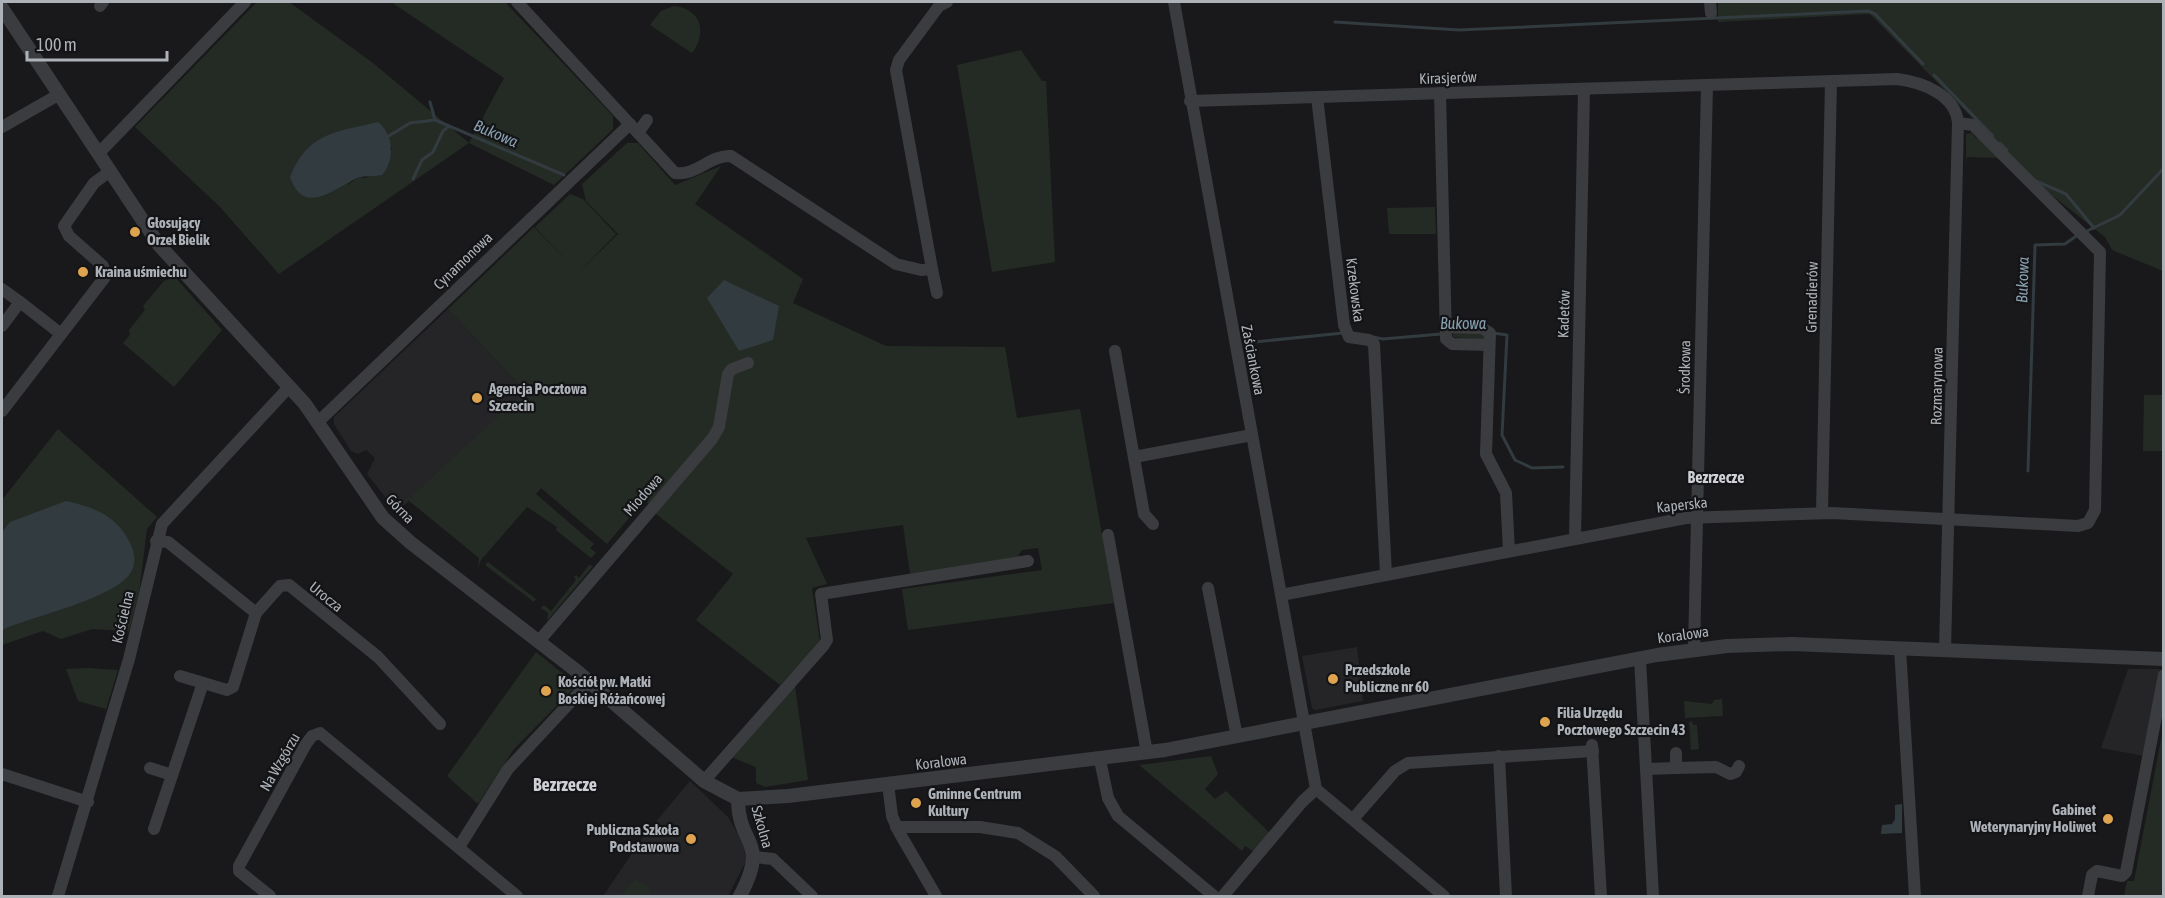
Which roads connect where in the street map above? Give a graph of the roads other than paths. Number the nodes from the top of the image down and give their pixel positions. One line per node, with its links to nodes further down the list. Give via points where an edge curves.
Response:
1 (245, 2): 17 (street)
2 (517, 2): 16 (street)
3 (1174, 2): 12 (street, Zaściankowa)
4 (943, 4): 19 (street, via 899,60 896,70)
5 (2, 8): 10 (street, Górna)
6 (1831, 81): 7 (street); 14 (street, via 1897,79 1924,85 1950,102); 32 (street, Grenadierów)
7 (1707, 86): 8 (street, Kirasjerów); 33 (street, Środkowa)
8 (1584, 90): 9 (street, Kirasjerów); 37 (street, Kadetów)
9 (1440, 93): 11 (street, Kirasjerów); 39 (street, via 1445,327 1487,330 1486,454 1506,493)
10 (58, 95): 15 (street); 17 (street, Górna)
11 (1317, 97): 12 (street, Kirasjerów); 41 (street, Krzekowska, via 1346,332 1349,337 1374,344)
12 (1190, 101): 30 (street, Zaściankowa)
13 (647, 120): 16 (street, Cynamonowa)
14 (1958, 123): 34 (street, Rozmarynowa); 34 (street, Kaperska, via 1973,125 2098,248 2101,256 2095,510 2091,520 2078,526)
15 (2, 127)
16 (634, 128): 19 (street, via 675,173 686,175 723,156 731,156 896,264 909,269); 29 (street, Cynamonowa)
17 (98, 154): 18 (street, Górna)
18 (109, 172): 24 (street, via 94,183 64,222 69,236 101,262 106,272); 27 (street, Górna, via 170,259)
19 (932, 269): 21 (street)
20 (2, 289): 22 (street)
21 (936, 294)
22 (20, 302): 23 (street); 24 (street)
23 (2, 326)
24 (62, 334): 28 (street)
25 (1115, 351): 31 (street)
26 (748, 363): 45 (street, Miodowa, via 728,374 720,427 712,439)
27 (290, 386): 29 (street, Górna); 38 (street, Kościelna, via 167,516)
28 (2, 411)
29 (318, 422): 45 (street, Górna, via 383,518)
30 (1252, 435): 31 (street); 43 (street, Zaściankowa)
31 (1134, 457): 35 (street, via 1144,514)
32 (1822, 513): 33 (street, Kaperska); 34 (street, Kaperska)
33 (1697, 517): 37 (street, Kaperska); 47 (street, Środkowa)
34 (1948, 519): 48 (street, Rozmarynowa)
35 (1153, 524)
36 (1108, 535): 58 (street)
37 (1575, 538): 39 (street, Kaperska)
38 (156, 540): 44 (street, via 168,542); 72 (street, Kościelna, via 129,659)
39 (1509, 551): 41 (street, Kaperska)
40 (1028, 561): 68 (street, via 821,594 827,640 824,645)
41 (1386, 574): 43 (street, Kaperska)
42 (1208, 588): 57 (street)
43 (1281, 595): 56 (street, Zaściankowa)
44 (256, 613): 54 (street, via 233,687 227,690); 55 (street, Urocza, via 280,586 289,585 378,657)
45 (539, 641): 53 (street, Górna)
46 (1900, 648): 47 (street, Koralowa, via 1778,644); 48 (street, Koralowa); 93 (street)
47 (1694, 650): 49 (street, Koralowa)
48 (1945, 650): 50 (street, Koralowa)
49 (1640, 659): 56 (street, Koralowa); 65 (street)
50 (2163, 659)
51 (2163, 675): 94 (street, via 2126,872 2122,876 2097,871 2092,875)
52 (180, 676): 54 (street)
53 (590, 681): 68 (street, Górna); 78 (street, via 508,769)
54 (203, 683): 67 (street)
55 (440, 724)
56 (1304, 724): 57 (street, Koralowa); 70 (street, Zaściankowa)
57 (1237, 737): 58 (street, Koralowa)
58 (1147, 753): 61 (street, Koralowa)
59 (1676, 753): 64 (street)
60 (1499, 756): 73 (street, via 1404,765); 90 (street); 91 (street, via 1592,747)
61 (1100, 760): 69 (street, Koralowa); 87 (street, via 1108,798 1118,816)
62 (1739, 766): 64 (street, via 1730,774 1716,767)
63 (150, 768): 67 (street)
64 (1676, 768): 65 (street)
65 (1646, 769): 92 (street)
66 (2, 774): 72 (street)
67 (172, 775): 76 (street)
68 (704, 781): 71 (street, Górna)
69 (888, 784): 71 (street, Koralowa); 74 (street)
70 (1316, 789): 73 (street); 88 (street)
71 (738, 799): 79 (street, Szkolna, via 739,817)
72 (88, 802): 80 (street, Kościelna)
73 (1353, 819): 89 (street)
74 (897, 827): 75 (street); 77 (street)
75 (914, 828): 77 (street); 86 (street, via 980,827 1018,833 1055,856)
76 (154, 829)
77 (904, 841): 85 (street)
78 (459, 847): 81 (street, Na Wzgórzu, via 320,733 306,744 239,866 239,871); 82 (street, Na Wzgórzu)
79 (754, 857): 83 (street, Szkolna); 84 (street, via 773,859)
80 (58, 897)
81 (270, 897)
82 (517, 897)
83 (740, 897)
84 (812, 897)
85 (936, 897)
86 (1094, 897)
87 (1214, 897)
88 (1223, 897)
89 (1444, 897)
90 (1506, 897)
91 (1601, 897)
92 (1653, 897)
93 (1915, 897)
94 (2088, 897)

